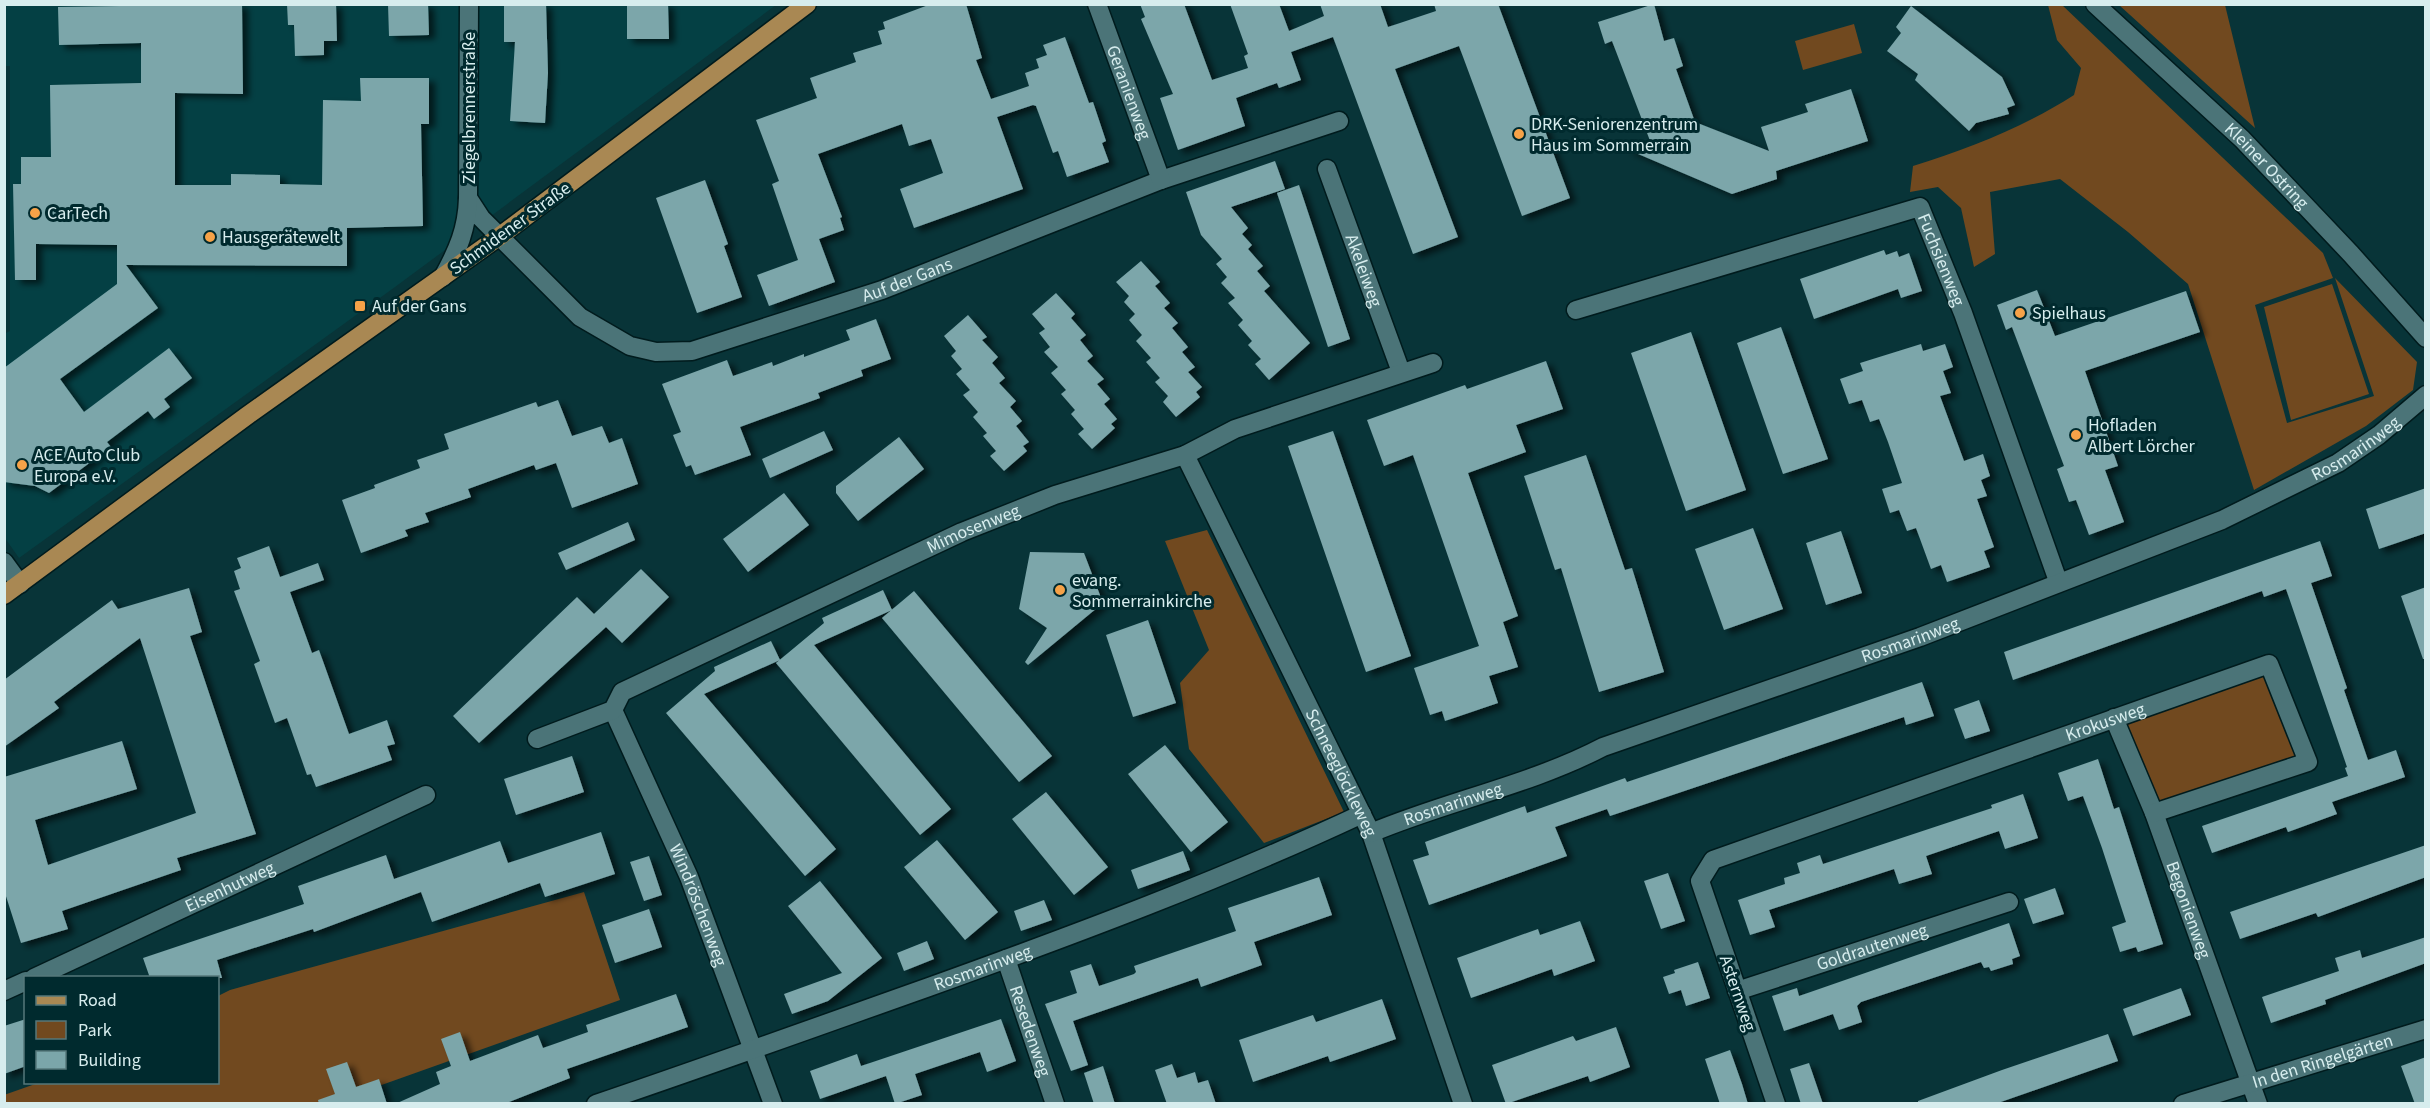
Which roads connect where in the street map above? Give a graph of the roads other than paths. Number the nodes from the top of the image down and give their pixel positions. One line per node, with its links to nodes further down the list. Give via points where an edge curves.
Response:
1 (469, 4): 8 (street, Ziegelbrennerstraße)
2 (807, 4): 9 (main road, Schmidener Straße)
3 (1097, 4): 7 (street, Geranienweg)
4 (2095, 4): 12 (street, Kleiner Ostring, via 2242,139)
5 (1339, 121): 7 (street, Auf der Gans)
6 (1327, 169): 14 (street, Akeleiweg)
7 (1161, 180): 9 (street, Auf der Gans, via 882,290 692,351 656,352 618,340 580,317)
8 (468, 198): 9 (street, Ziegelbrennerstraße); 10 (street, via 461,243)
9 (500, 236): 10 (main road, Schmidener Straße)
10 (443, 277): 19 (main road, Schmidener Straße)
11 (1576, 310): 18 (street, Fuchsienweg, via 1920,207 1963,313)
12 (2426, 338)
13 (1433, 363): 14 (street, Mimosenweg)
14 (1401, 372): 16 (street, Mimosenweg, via 1234,429)
15 (2426, 395): 18 (street, Rosmarinweg, via 2338,463 2279,494 2222,520)
16 (1185, 455): 21 (street, Mimosenweg, via 1055,495 962,531 622,692); 26 (street, Schneeglöckleweg)
17 (4, 562): 19 (street)
18 (2058, 581): 27 (street, Rosmarinweg, via 1920,637)
19 (20, 584): 20 (main road, Schmidener Straße)
20 (4, 595)
21 (613, 710): 23 (street); 36 (street, Windröschenweg, via 689,877)
22 (2114, 718): 25 (street, Begonienweg); 25 (street, Krokusweg, via 2270,664 2308,762); 28 (street, Krokusweg, via 1713,861)
23 (537, 739)
24 (426, 795): 31 (street, Eisenhutweg)
25 (2154, 813): 37 (street, Begonienweg)
26 (1362, 814): 27 (street, Schneeglöckleweg); 30 (street, Rosmarinweg, via 1162,901)
27 (1371, 833): 41 (street, Schneeglöckleweg)
28 (1700, 882): 34 (street, Asternweg)
29 (2009, 902): 34 (street, Goldrautenweg)
30 (1005, 959): 36 (street, Rosmarinweg); 40 (street, Resedenweg)
31 (38, 976)
32 (24, 982): 33 (street)
33 (4, 991)
34 (1737, 991): 42 (street, Asternweg)
35 (2426, 1029): 37 (street, In den Ringelgärten)
36 (753, 1050): 38 (street, Rosmarinweg); 39 (street, Windröschenweg)
37 (2251, 1082): 43 (street, In den Ringelgärten); 44 (street, Begonienweg)
38 (596, 1104)
39 (773, 1104)
40 (1055, 1104)
41 (1462, 1104)
42 (1776, 1104)
43 (2183, 1104)
44 (2258, 1104)

